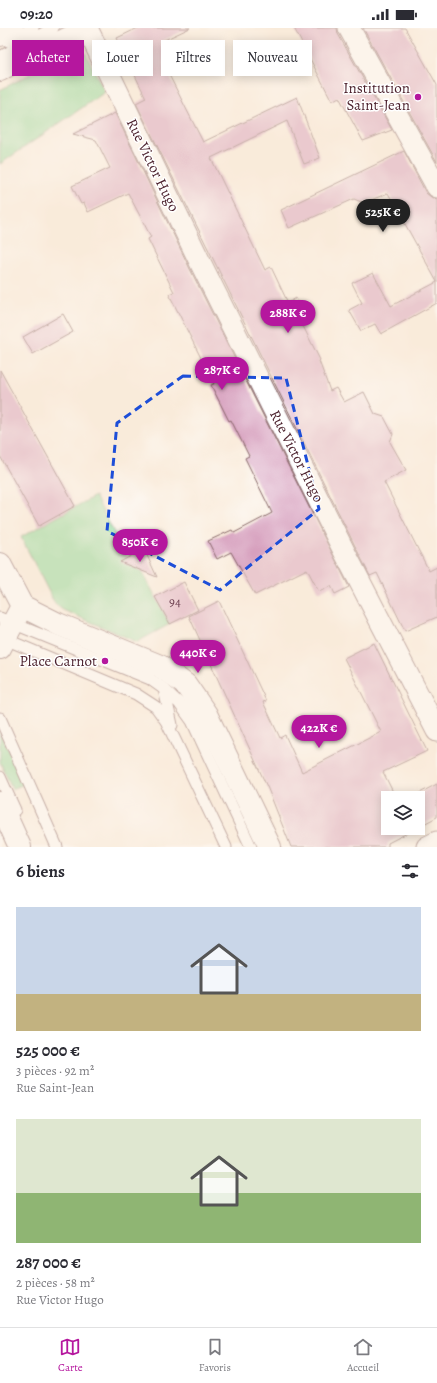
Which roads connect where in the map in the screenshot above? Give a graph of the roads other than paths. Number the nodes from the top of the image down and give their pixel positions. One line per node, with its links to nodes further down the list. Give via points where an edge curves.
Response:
1 (12, 28): 6 (street)
2 (33, 28): 7 (lane)
3 (53, 28): 8 (lane)
4 (87, 28): 9 (street, via 70,39 31,54); 17 (street, Rue Victor Hugo, via 200,264)
5 (349, 28): 10 (street)
6 (0, 35)
7 (0, 46)
8 (0, 57)
9 (0, 70)
10 (437, 187)
11 (0, 564): 12 (street)
12 (11, 627): 13 (lane); 13 (lane); 14 (street, via 58,624); 15 (lane, via 138,674)
13 (45, 656): 18 (lane, via 148,701 161,714)
14 (160, 666): 15 (lane); 28 (street, via 186,685 201,706)
15 (164, 689): 18 (lane); 27 (lane, via 179,703 192,721)
16 (0, 718): 25 (lane)
17 (437, 731)
18 (174, 737): 26 (lane)
19 (0, 777): 24 (lane)
20 (0, 803): 21 (street)
21 (4, 821): 23 (street)
22 (437, 842): 29 (street)
23 (20, 847)
24 (31, 847)
25 (57, 847)
26 (226, 847)
27 (251, 847)
28 (270, 847)
29 (427, 847)

